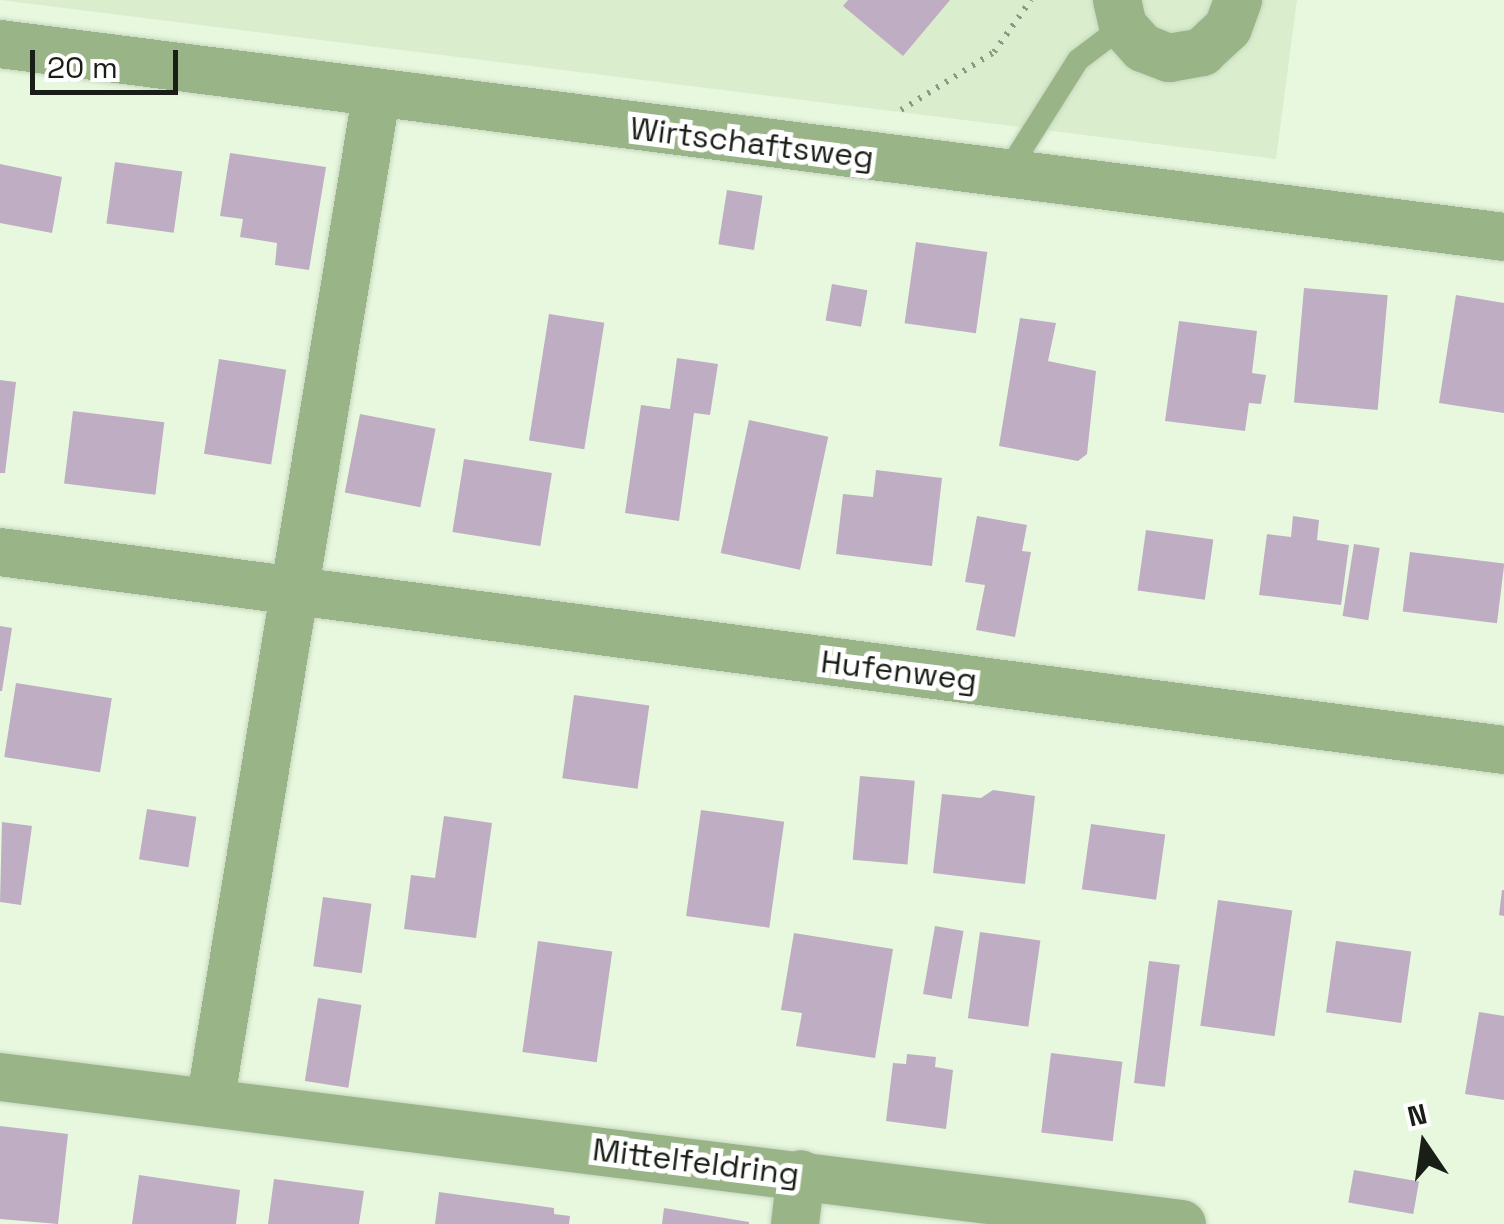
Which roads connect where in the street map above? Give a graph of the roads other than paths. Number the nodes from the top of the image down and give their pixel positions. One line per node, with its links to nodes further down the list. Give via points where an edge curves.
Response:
1 (1238, 0): 2 (street, via 1228,28 1202,52 1169,58 1143,48)
2 (1120, 13): 5 (lane, via 1078,60)
3 (0, 44): 4 (street, Wirtschaftsweg)
4 (376, 97): 5 (street, Wirtschaftsweg); 8 (street)
5 (1006, 174): 6 (street, Wirtschaftsweg)
6 (1504, 237)
7 (0, 552): 8 (street, Hufenweg)
8 (294, 588): 9 (street, Hufenweg); 11 (street)
9 (1504, 750)
10 (0, 1077): 11 (street, Mittelfeldring)
11 (210, 1103): 12 (street, Mittelfeldring)
12 (801, 1174): 13 (street); 14 (street, Mittelfeldring)
13 (794, 1224)
14 (1182, 1224)

